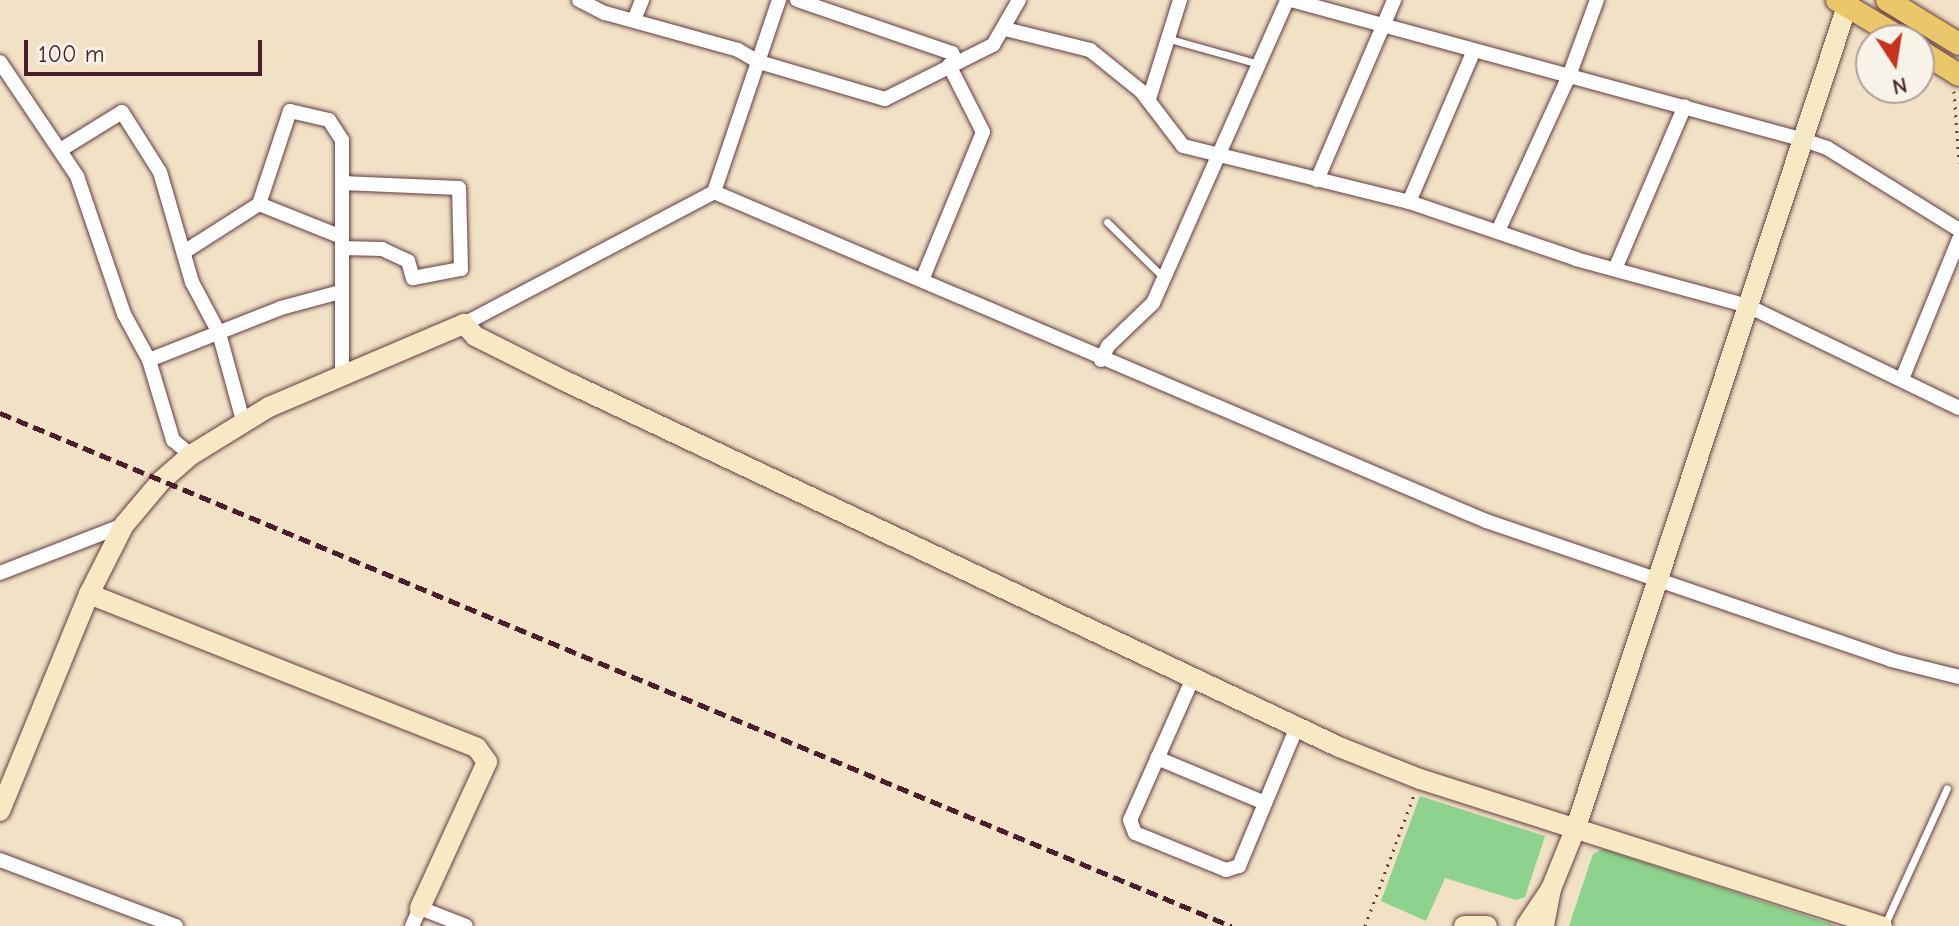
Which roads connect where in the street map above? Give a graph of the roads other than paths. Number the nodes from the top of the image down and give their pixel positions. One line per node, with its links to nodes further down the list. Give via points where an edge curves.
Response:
1 (579, 0): 12 (street)
2 (642, 0): 12 (street)
3 (779, 0): 20 (street)
4 (797, 0): 21 (street, via 952,53)
5 (1019, 0): 15 (street)
6 (1180, 0): 16 (street)
7 (1289, 0): 14 (street); 22 (street)
8 (1394, 0): 14 (street)
9 (1597, 0): 24 (street)
10 (1887, 0): 17 (main road)
11 (1845, 2): 13 (main road); 28 (street)
12 (634, 20): 20 (street, via 738,50)
13 (1879, 24)
14 (1383, 25): 18 (street); 31 (street)
15 (1005, 29): 21 (street, via 993,45); 26 (street, via 1090,50)
16 (1170, 39): 22 (lane); 26 (street)
17 (1959, 44)
18 (1474, 50): 24 (street); 34 (street)
19 (0, 62): 29 (street)
20 (759, 62): 21 (street, via 885,99); 33 (street)
21 (952, 63): 44 (street, via 983,132)
22 (1259, 64): 30 (street)
23 (1935, 64): 25 (main road)
24 (1569, 76): 27 (street); 38 (street)
25 (1956, 82)
26 (1149, 99): 30 (street, via 1175,142)
27 (1685, 106): 28 (street); 42 (street)
28 (1801, 139): 37 (street, via 1827,148); 46 (street)
29 (62, 149): 41 (street, via 122,112 160,172); 49 (street, via 77,176 124,314)
30 (1218, 158): 31 (street); 43 (street)
31 (1317, 180): 34 (street)
32 (342, 183): 35 (street, via 342,140 329,120 290,111); 40 (street); 40 (street, via 459,188 461,269 413,278 408,261 382,249)
33 (714, 192): 44 (street); 47 (street)
34 (1409, 202): 38 (street)
35 (259, 204): 40 (street); 41 (street)
36 (1107, 222): 43 (lane)
37 (1959, 230)
38 (1498, 231): 42 (street)
39 (1959, 239): 52 (street)
40 (342, 243): 45 (street)
41 (184, 252): 48 (street, via 192,282)
42 (1615, 269): 46 (street)
43 (1164, 278): 50 (street, via 1151,307 1108,346)
44 (922, 280): 50 (street)
45 (340, 292): 48 (street); 51 (street)
46 (1748, 306): 52 (street); 58 (street)
47 (464, 324): 51 (street); 61 (street, via 475,336 567,382)
48 (219, 333): 49 (street); 54 (street)
49 (149, 360): 55 (street, via 173,440)
50 (1101, 360): 58 (street, via 1486,521)
51 (342, 373): 54 (street)
52 (1902, 379): 53 (street)
53 (1959, 408)
54 (243, 421): 55 (street)
55 (191, 455): 56 (street)
56 (124, 525): 57 (street); 59 (street)
57 (0, 573)
58 (1656, 576): 60 (street, via 1891,660); 67 (street)
59 (89, 594): 66 (street); 70 (street, via 477,748 487,762)
60 (1959, 677)
61 (1193, 678): 62 (street); 63 (street)
62 (1297, 727): 65 (street); 67 (street, via 1420,779)
63 (1157, 758): 65 (street); 65 (street, via 1130,820 1135,833 1230,870 1241,863)
64 (1947, 788): 77 (lane)
65 (1265, 803)
66 (0, 811)
67 (1576, 827): 69 (street); 77 (street)
68 (0, 860): 71 (street)
69 (1551, 889): 75 (street); 76 (street)
70 (416, 917): 72 (street)
71 (176, 926)
72 (466, 926)
73 (1464, 926): 74 (street)
74 (1484, 926)
75 (1526, 926)
76 (1544, 926)
77 (1883, 926)

